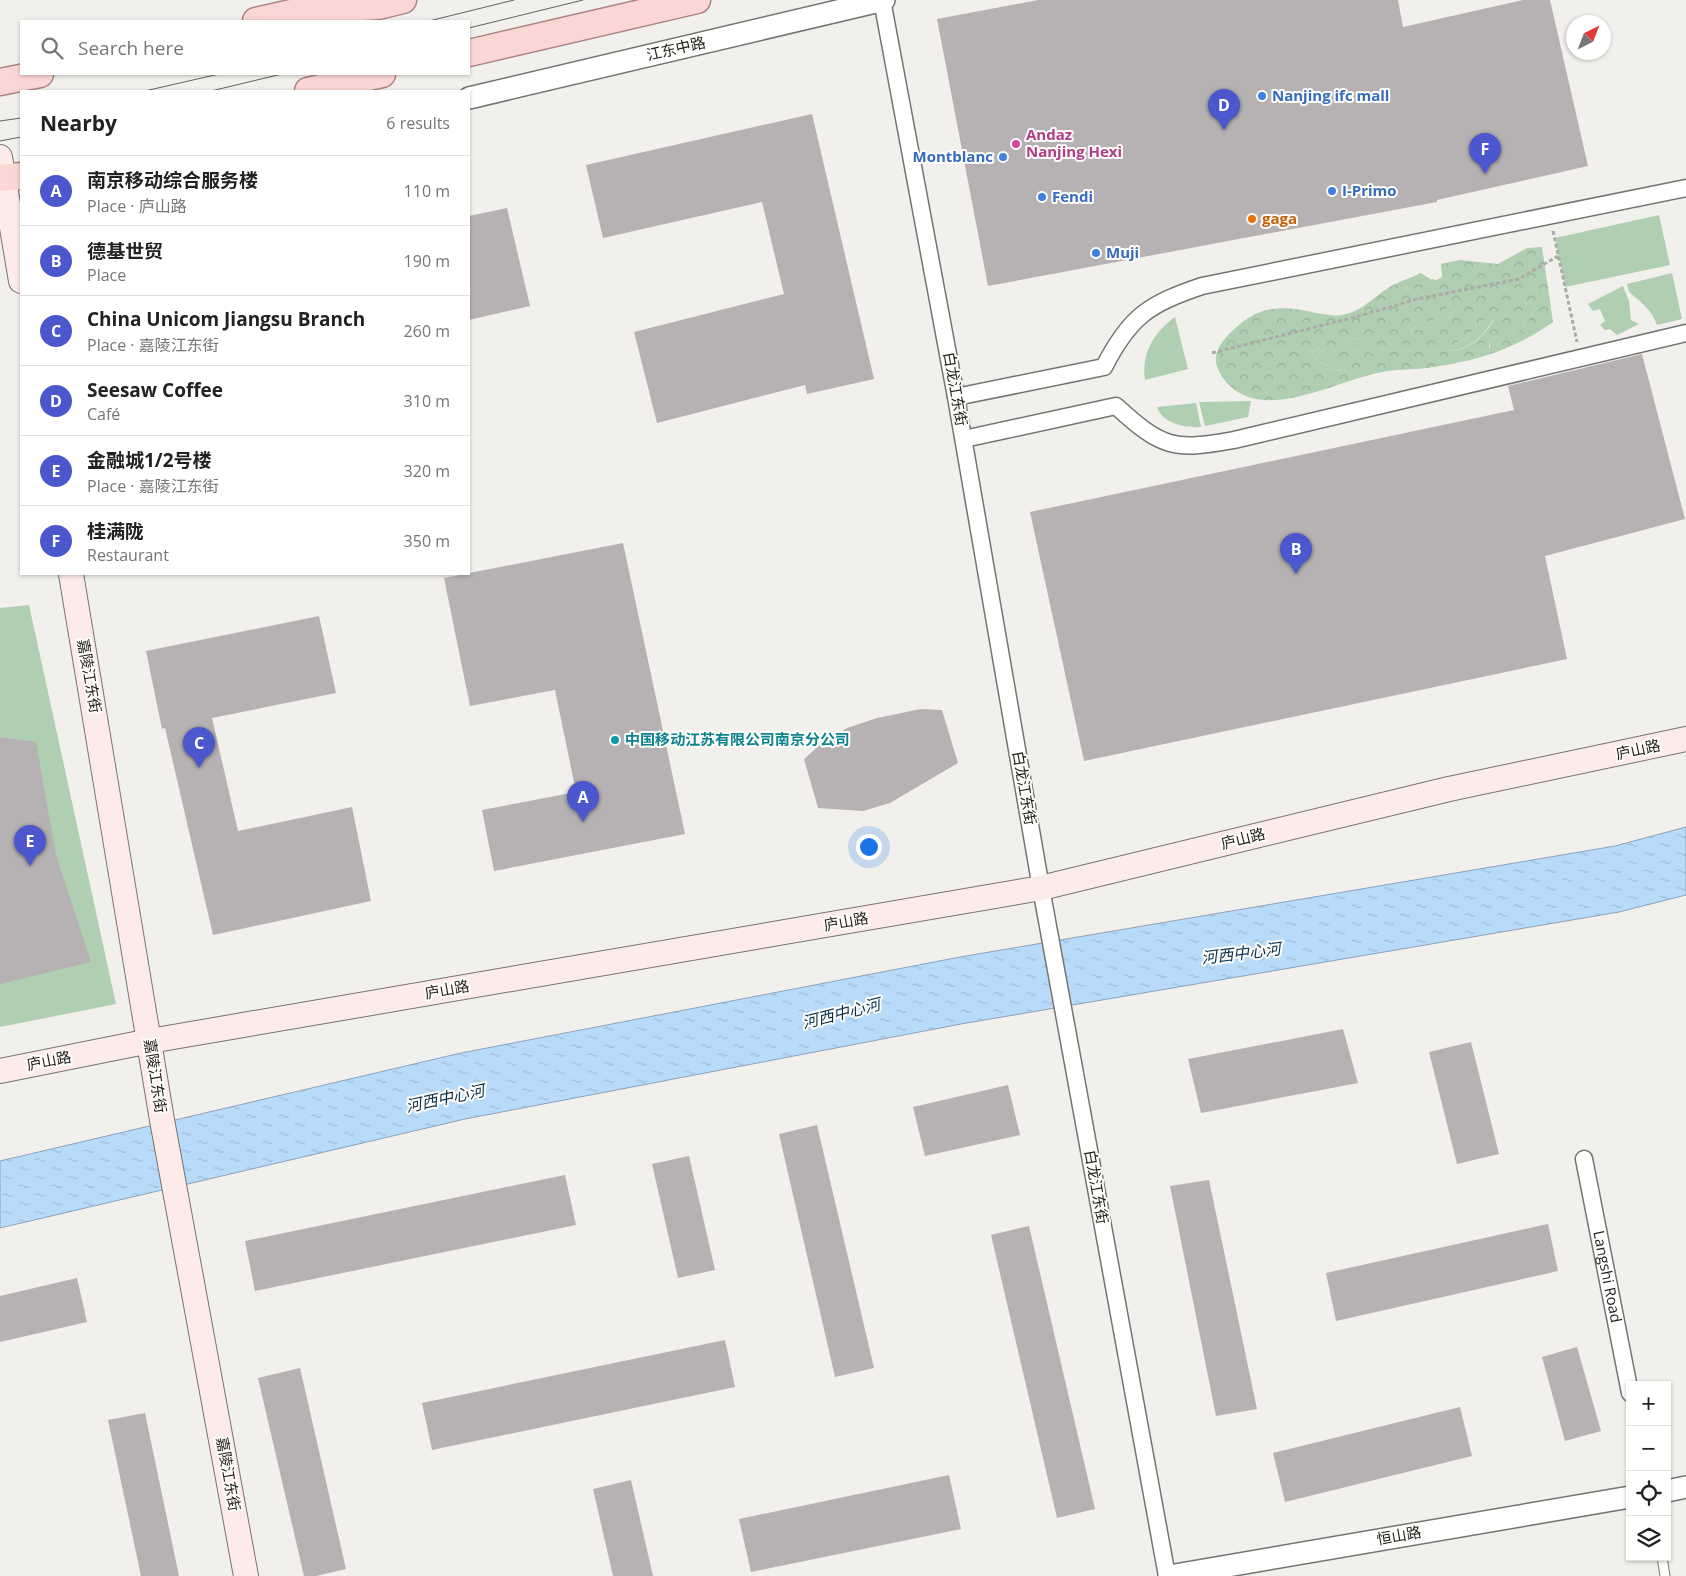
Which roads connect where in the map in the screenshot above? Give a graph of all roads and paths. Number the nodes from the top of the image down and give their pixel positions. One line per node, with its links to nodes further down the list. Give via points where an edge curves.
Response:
1 (403, 0): 4 (main road, via 378,6)
2 (697, 0): 6 (main road)
3 (883, 0): 11 (street, 江东中路); 20 (street, 白龙江东街)
4 (309, 5): 5 (main road)
5 (259, 20)
6 (470, 53)
7 (35, 75): 9 (main road)
8 (378, 75): 10 (main road)
9 (0, 82)
10 (312, 90)
11 (470, 98)
12 (6, 172): 16 (main road)
13 (1686, 188): 14 (street)
14 (1550, 216): 15 (path); 20 (street, via 1202,286 1168,297 1133,321 1104,367)
15 (1558, 256): 18 (path, via 1519,279 1417,299); 19 (path)
16 (20, 273)
17 (1686, 333): 19 (street)
18 (1212, 353)
19 (1580, 358): 21 (street, via 1199,447 1167,444 1116,406)
20 (956, 397): 21 (street, 白龙江东街)
21 (964, 439): 24 (street, 白龙江东街)
22 (72, 575): 25 (main road, 嘉陵江东街)
23 (1686, 740): 24 (main road, 庐山路, via 1449,789)
24 (1042, 888): 25 (main road, 庐山路); 34 (street, 白龙江东街)
25 (150, 1041): 26 (main road, 庐山路); 33 (main road, 嘉陵江东街)
26 (0, 1071)
27 (1584, 1159): 28 (street, Langshi Road)
28 (1628, 1381)
29 (1686, 1487): 30 (street)
30 (1671, 1489)
31 (1626, 1498): 34 (street, 恒山路)
32 (1663, 1561): 35 (lane)
33 (246, 1576)
34 (1168, 1576)
35 (1665, 1576)

